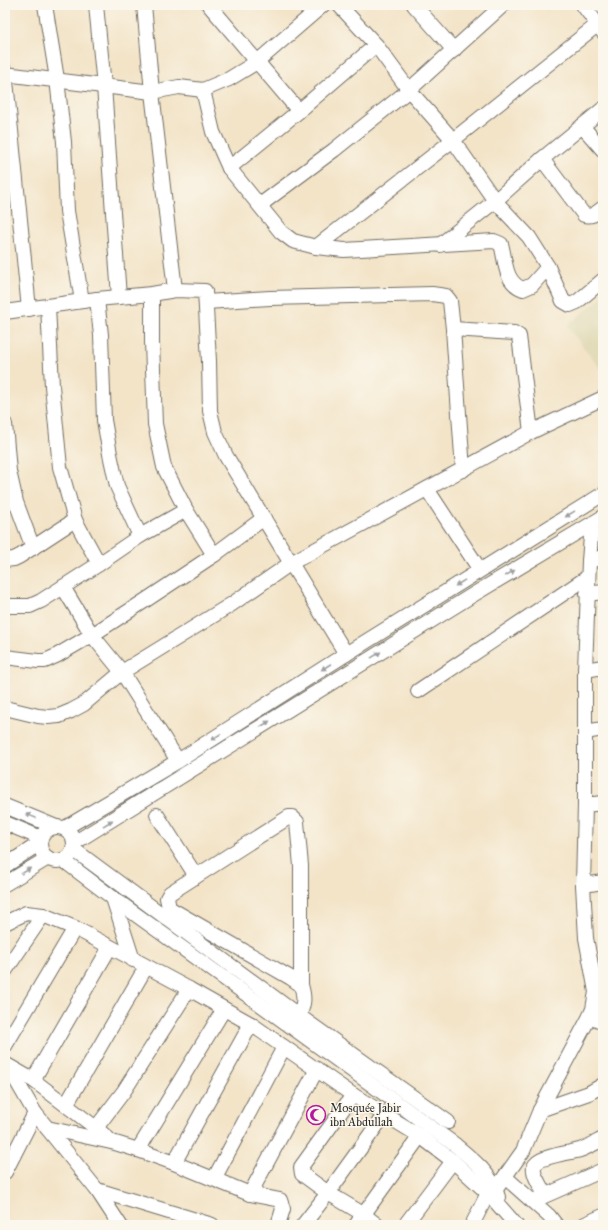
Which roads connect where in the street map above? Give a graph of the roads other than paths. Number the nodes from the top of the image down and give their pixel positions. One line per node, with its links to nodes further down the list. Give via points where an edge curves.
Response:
1 (45, 5): 15 (street)
2 (96, 5): 16 (street)
3 (144, 5): 19 (street)
4 (209, 5): 13 (street)
5 (323, 5): 13 (street)
6 (339, 5): 11 (street)
7 (414, 5): 12 (street)
8 (503, 5): 12 (street)
9 (582, 5): 10 (street)
10 (600, 28): 23 (street)
11 (376, 46): 18 (street); 21 (street)
12 (454, 50): 18 (street)
13 (257, 62): 17 (street, via 229,79); 21 (street)
14 (5, 73): 15 (street); 41 (street)
15 (56, 79): 16 (street); 38 (street, via 64,142 67,211)
16 (104, 86): 19 (street); 36 (street)
17 (203, 90): 19 (street, via 179,87); 26 (street, via 213,132)
18 (409, 90): 23 (street); 28 (street)
19 (152, 92): 34 (street)
20 (603, 108): 22 (street)
21 (299, 111): 26 (street)
22 (582, 126): 24 (street); 25 (street)
23 (453, 140): 27 (street); 31 (street)
24 (603, 150)
25 (542, 159): 27 (street); 29 (street, via 584,215 595,214)
26 (229, 168): 28 (street)
27 (495, 201): 30 (street); 32 (street, via 530,237)
28 (260, 205): 31 (street, via 281,232 293,241)
29 (603, 208)
30 (440, 244): 31 (street, via 344,250); 32 (street, via 494,241 500,244 508,277 516,286 523,289 532,285)
31 (316, 247)
32 (548, 267): 33 (street, via 563,301 570,305)
33 (603, 280)
34 (175, 290): 35 (street); 39 (street, via 205,291)
35 (152, 294): 36 (street); 51 (street, via 155,424 164,467)
36 (119, 297): 37 (street)
37 (97, 299): 38 (street); 55 (street, via 104,420 110,454 116,486)
38 (82, 301): 40 (street)
39 (206, 302): 43 (street, via 432,294 446,296 450,301); 52 (street, via 210,411 215,432 226,456)
40 (48, 306): 41 (street); 53 (street, via 60,467)
41 (29, 309): 42 (street)
42 (5, 312)
43 (453, 329): 46 (street, via 514,333 519,336); 47 (street)
44 (603, 398): 46 (street)
45 (5, 424): 50 (street)
46 (531, 432): 47 (street)
47 (463, 470): 48 (street)
48 (428, 490): 61 (street); 63 (street)
49 (603, 494): 63 (street, one-way to 63)
50 (10, 502): 56 (street)
51 (186, 510): 55 (street); 57 (street)
52 (264, 518): 57 (street); 61 (street)
53 (75, 520): 56 (street); 62 (street)
54 (597, 521): 60 (street); 87 (street, one-way to 54, via 471,596)
55 (140, 536): 62 (street)
56 (34, 548): 59 (street, via 14,559)
57 (214, 555): 69 (street)
58 (603, 557): 60 (street)
59 (5, 560)
60 (588, 560): 64 (street)
61 (291, 563): 70 (street); 74 (street, via 232,604)
62 (99, 564): 65 (street)
63 (480, 570): 70 (street, one-way to 70)
64 (588, 577): 67 (street); 75 (street)
65 (63, 587): 68 (street, via 30,606); 69 (street)
66 (603, 592): 67 (street)
67 (587, 594): 73 (street)
68 (5, 606)
69 (92, 635): 71 (street, via 45,661); 74 (street)
70 (346, 654): 79 (street, one-way to 79)
71 (5, 657)
72 (603, 667): 73 (street)
73 (585, 670): 78 (street)
74 (122, 672): 76 (street, via 84,704 59,716 38,716); 79 (street)
75 (418, 691)
76 (5, 708)
77 (603, 729): 78 (street)
78 (585, 732): 81 (street)
79 (178, 761): 85 (street)
80 (603, 803): 81 (street)
81 (585, 805): 94 (street)
82 (5, 806): 85 (street, one-way to 82)
83 (157, 815): 91 (street)
84 (5, 823): 86 (street)
85 (60, 827): 86 (street, via 49,829); 87 (street, via 72,834)
86 (41, 840): 88 (street, via 42,852); 90 (street)
87 (74, 846): 89 (street, via 69,856); 106 (street)
88 (48, 858): 89 (street); 93 (street, one-way to 88)
89 (63, 860): 95 (street)
90 (5, 866)
91 (196, 876): 103 (street, via 170,893 169,908); 103 (street, via 289,817 297,822 301,866)
92 (603, 882): 94 (street)
93 (5, 884)
94 (583, 885): 107 (street, via 586,938 596,992 593,1009)
95 (114, 898): 100 (street); 136 (street, via 454,1144 481,1168)
96 (43, 915): 97 (street, via 26,913); 98 (street); 102 (street)
97 (5, 923)
98 (75, 928): 99 (street); 109 (street)
99 (110, 948): 100 (street); 113 (street)
100 (133, 960): 101 (street)
101 (146, 967): 104 (street); 116 (street)
102 (5, 971)
103 (301, 985): 106 (street, via 304,995 303,1006)
104 (189, 989): 105 (street); 122 (street, via 124,1090)
105 (224, 1009): 108 (street); 126 (street)
106 (298, 1016): 120 (street)
107 (597, 1019): 117 (street)
108 (251, 1024): 110 (street); 130 (street)
109 (5, 1046)
110 (284, 1047): 112 (street); 134 (street)
111 (6, 1068): 113 (street); 118 (street)
112 (317, 1070): 115 (street); 138 (street)
113 (33, 1080): 116 (street)
114 (603, 1084): 117 (street, via 589,1092)
115 (353, 1095): 119 (street); 137 (street, via 301,1168 302,1174)
116 (66, 1105): 122 (street)
117 (540, 1110): 127 (street)
118 (35, 1113): 121 (street); 132 (street)
119 (385, 1114): 123 (street); 137 (street)
120 (448, 1122)
121 (47, 1128): 125 (street); 135 (street)
122 (96, 1128): 125 (street)
123 (420, 1136): 128 (street); 141 (street)
124 (603, 1139): 129 (street, via 579,1150)
125 (112, 1142): 126 (street)
126 (138, 1150): 130 (street)
127 (523, 1151): 129 (street); 133 (street)
128 (452, 1161): 136 (street); 147 (street)
129 (537, 1162): 139 (street, via 534,1165 534,1174)
130 (174, 1164): 134 (street)
131 (603, 1170): 139 (street)
132 (5, 1172)
133 (505, 1178): 136 (street); 139 (street)
134 (214, 1180): 138 (street)
135 (97, 1190): 142 (street); 143 (street)
136 (492, 1191): 148 (street); 149 (street, via 499,1205)
137 (328, 1193): 141 (street); 145 (street)
138 (250, 1194): 144 (street, via 280,1200 283,1209)
139 (539, 1198): 150 (street)
140 (603, 1216): 151 (street)
141 (360, 1220): 146 (street)
142 (120, 1225)
143 (212, 1225)
144 (278, 1225)
145 (303, 1225)
146 (377, 1225)
147 (405, 1225)
148 (472, 1225)
149 (516, 1225)
150 (556, 1225)
151 (583, 1225)

